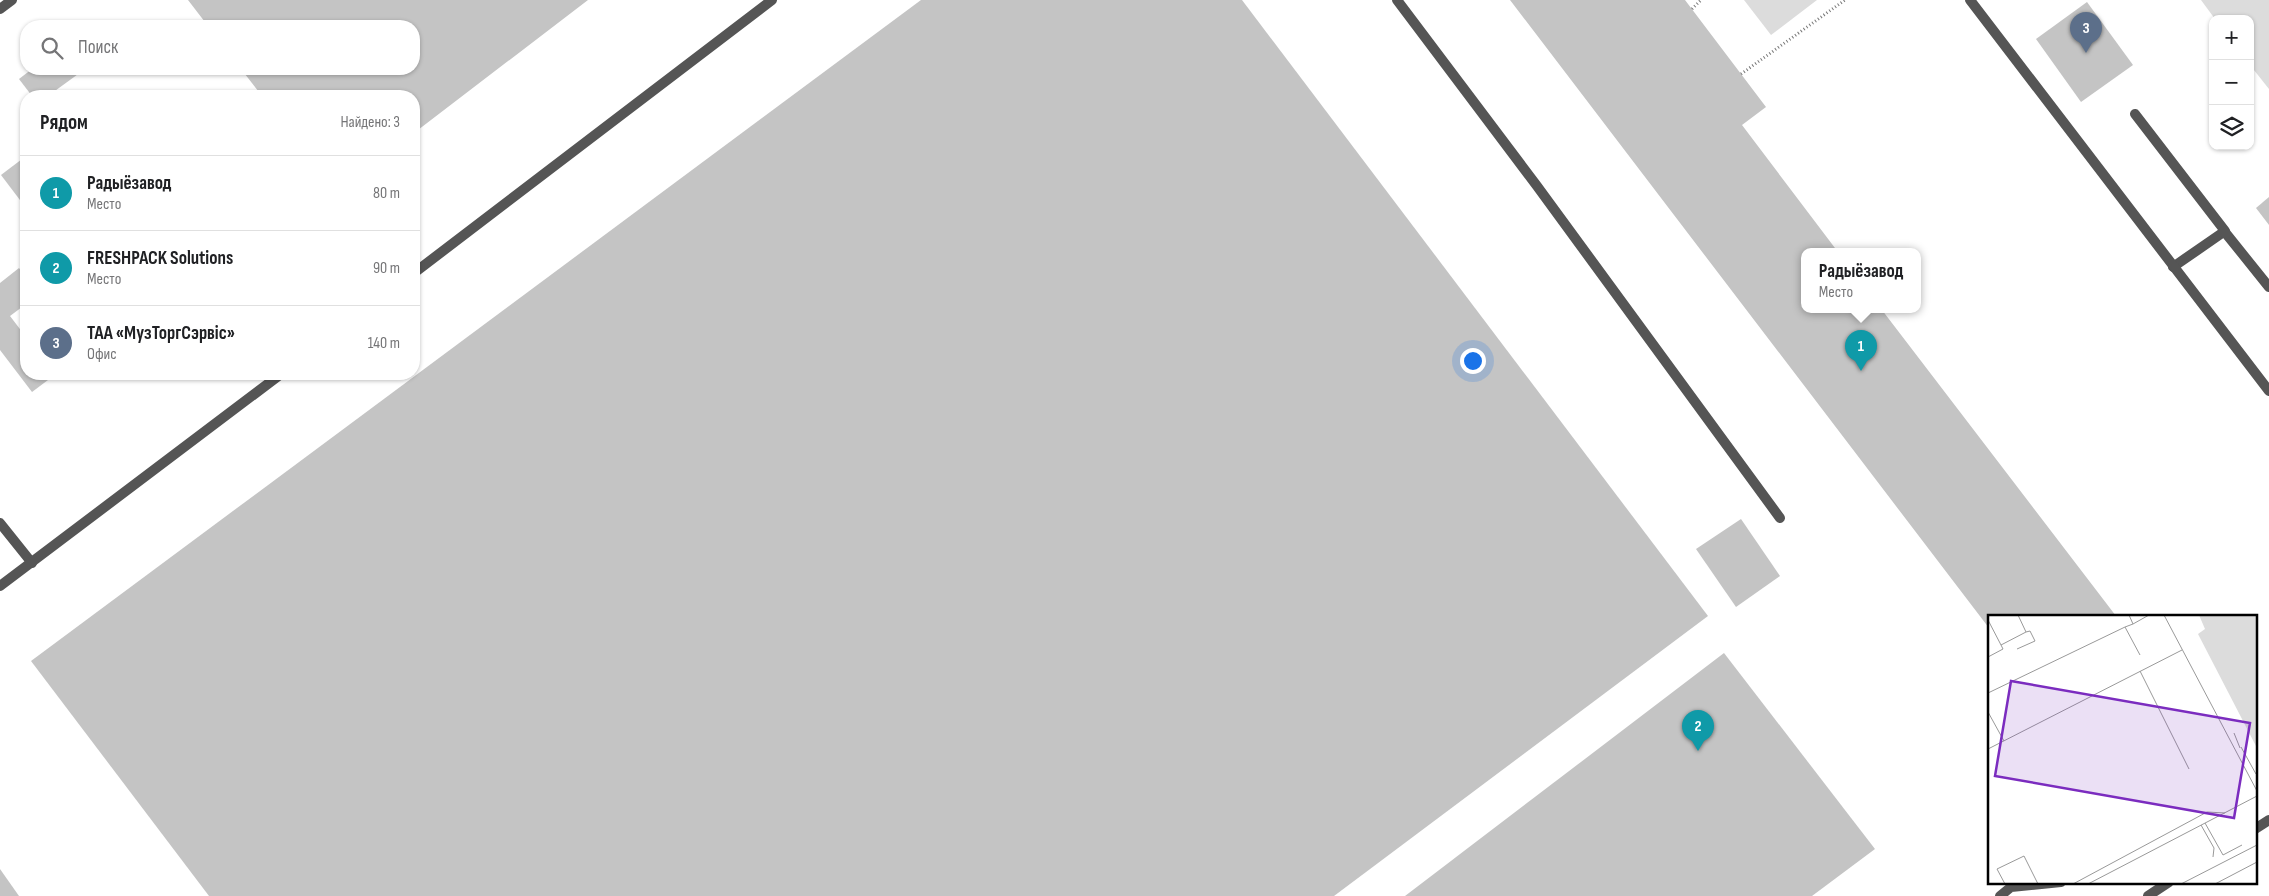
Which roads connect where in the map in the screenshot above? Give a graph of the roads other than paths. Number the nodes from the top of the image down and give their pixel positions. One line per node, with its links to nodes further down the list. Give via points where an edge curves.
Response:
1 (12, 0): 5 (street)
2 (772, 0): 8 (street)
3 (1397, 0): 13 (street)
4 (1970, 0): 9 (street)
5 (0, 9)
6 (2135, 114): 7 (street)
7 (2224, 231): 9 (street); 10 (street)
8 (420, 267)
9 (2173, 267): 12 (street)
10 (2269, 287)
11 (272, 380): 15 (street)
12 (2269, 392)
13 (1780, 518)
14 (0, 523): 15 (street)
15 (32, 563): 16 (street)
16 (0, 586)
17 (2269, 820): 18 (street)
18 (2256, 828)
19 (2041, 884): 21 (street, via 2011,887)
20 (2166, 884): 22 (street)
21 (2000, 896)
22 (2148, 896)

